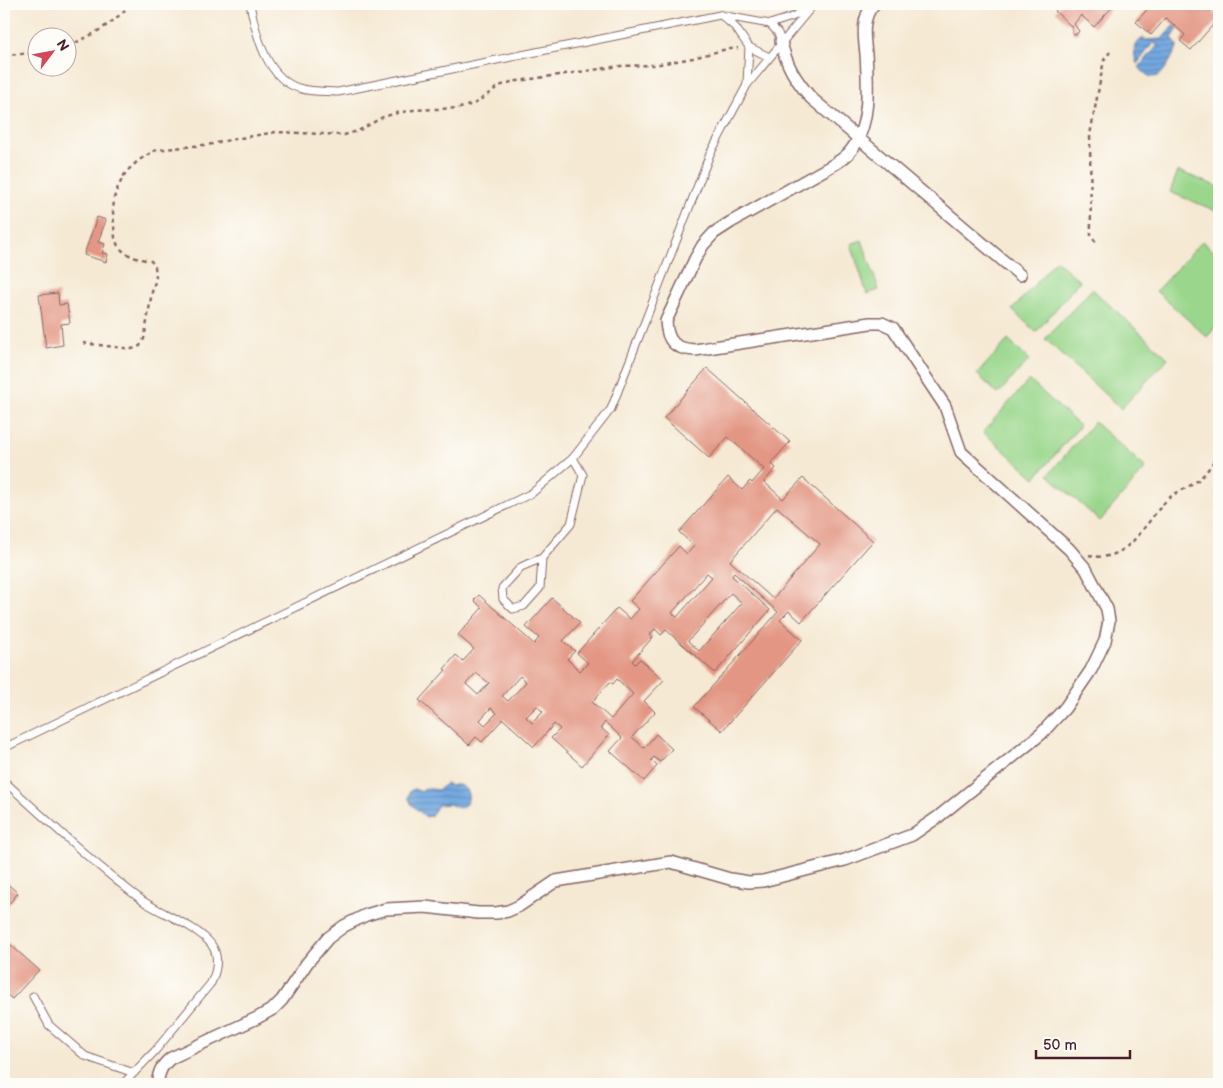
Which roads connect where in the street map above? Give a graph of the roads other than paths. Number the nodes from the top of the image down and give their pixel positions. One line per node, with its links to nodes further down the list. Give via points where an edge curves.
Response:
1 (250, 4): 4 (lane, via 266,58 283,81 302,89 338,92)
2 (874, 4): 10 (street, via 865,19 867,86 865,117)
3 (812, 5): 5 (lane, via 792,17); 6 (lane)
4 (720, 15): 5 (lane); 7 (lane, via 735,27)
5 (770, 24): 6 (lane)
6 (781, 42): 8 (lane); 10 (street, via 785,59 797,81 811,98)
7 (749, 47): 8 (lane); 9 (lane)
8 (769, 57): 9 (lane)
9 (747, 85): 12 (lane, via 710,154 611,409)
10 (858, 139): 11 (street); 19 (street, via 848,154 833,166 731,222 703,245 666,321 666,332 684,349 695,350 870,322 892,328 945,406 961,452 1069,549 1086,569 1107,609 1109,621 1105,641 1091,670 1065,708 1041,734 912,835 845,860 750,882 671,862 556,881 508,911 478,914 425,907 366,915 328,938 273,1009 170,1058 162,1065)
11 (1020, 275)
12 (573, 458): 13 (lane, via 583,475 571,524); 14 (lane, via 532,493)
13 (542, 558): 13 (lane, via 521,567 502,588 503,600 513,609 524,606 540,588)
14 (4, 748)
15 (4, 781): 17 (lane, via 110,876 150,906 200,934 217,956 217,971 211,983)
16 (33, 996): 17 (lane, via 49,1025 85,1056)
17 (134, 1073): 18 (lane)
18 (123, 1084)
19 (157, 1084)

